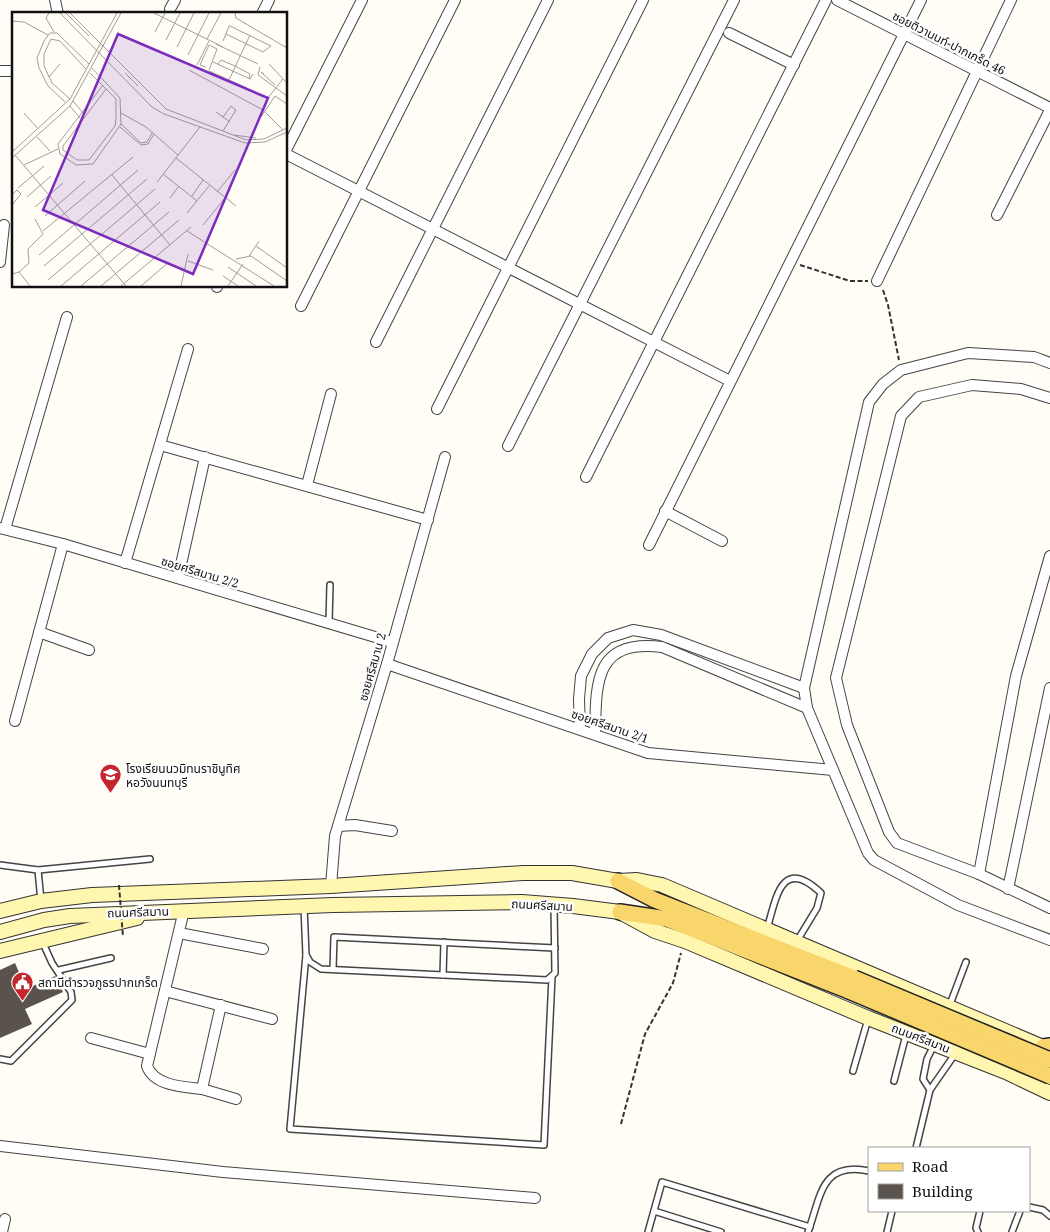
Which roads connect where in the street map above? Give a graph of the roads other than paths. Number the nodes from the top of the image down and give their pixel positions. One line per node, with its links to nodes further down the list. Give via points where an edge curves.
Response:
1 (269, 0): 11 (street)
2 (362, 0): 17 (street)
3 (455, 0): 19 (street)
4 (548, 0): 22 (street)
5 (643, 0): 24 (street)
6 (734, 0): 26 (street)
7 (826, 0): 14 (street)
8 (836, 0): 13 (street, ซอยติวานนท์-ปากเกร็ด 46)
9 (921, 0): 13 (street)
10 (1011, 0): 15 (street)
11 (263, 12)
12 (729, 33): 14 (street)
13 (904, 34): 15 (street, ซอยติวานนท์-ปากเกร็ด 46); 33 (street)
14 (794, 64): 30 (street)
15 (976, 71): 16 (street, ซอยติวานนท์-ปากเกร็ด 46); 25 (street)
16 (1050, 109): 20 (street)
17 (288, 148)
18 (288, 153): 19 (street)
19 (359, 191): 22 (street); 27 (street)
20 (997, 215)
21 (6, 225): 23 (street)
22 (433, 229): 24 (street); 29 (street)
23 (0, 262)
24 (508, 267): 26 (street); 36 (street)
25 (877, 281)
26 (580, 304): 30 (street); 38 (street)
27 (301, 306)
28 (66, 316): 45 (street)
29 (376, 342)
30 (653, 342): 33 (street); 41 (street)
31 (188, 349): 37 (street)
32 (1050, 363): 60 (street, via 1034,357 968,353 901,370 883,384 869,402)
33 (730, 381): 43 (street)
34 (331, 394): 42 (street)
35 (1050, 398): 72 (street, via 1021,389 972,385 918,397 900,416 836,678 847,725 892,838 897,843)
36 (437, 409)
37 (160, 445): 39 (street); 50 (street)
38 (508, 446)
39 (205, 457): 42 (street); 51 (street)
40 (445, 457): 44 (street, ซอยศรีสมาน 2)
41 (586, 477)
42 (307, 485): 44 (street)
43 (665, 511): 46 (street); 48 (street)
44 (428, 520): 55 (street, ซอยศรีสมาน 2)
45 (2, 528): 47 (street, ซอยศรีสมาน 2/2)
46 (722, 541)
47 (63, 544): 50 (street, ซอยศรีสมาน 2/2); 54 (street)
48 (650, 545)
49 (1050, 556): 72 (street, via 1016,676)
50 (125, 563): 51 (street, ซอยศรีสมาน 2/2)
51 (178, 578): 53 (street, ซอยศรีสมาน 2/2)
52 (330, 585): 53 (lane)
53 (329, 623): 55 (street, ซอยศรีสมาน 2/2)
54 (39, 632): 57 (street); 63 (street)
55 (392, 642): 59 (street, ซอยศรีสมาน 2)
56 (679, 642): 58 (street); 60 (street); 64 (street, via 661,634 633,630 608,638 592,654 581,676)
57 (89, 650)
58 (674, 653): 62 (street); 65 (street, via 662,647 640,644 618,650 608,658 596,698)
59 (387, 664): 64 (street, ซอยศรีสมาน 2/1); 67 (street, ซอยศรีสมาน 2)
60 (804, 688): 62 (street)
61 (1050, 688): 75 (street)
62 (807, 708): 66 (street)
63 (15, 721)
64 (580, 729): 65 (street, ซอยศรีสมาน 2/1)
65 (596, 734): 66 (street, ซอยศรีสมาน 2/1, via 648,753)
66 (833, 770): 90 (street, via 868,853 874,860 958,905)
67 (338, 826): 68 (street, via 355,825); 74 (street, ซอยศรีสมาน 2)
68 (392, 831)
69 (150, 859): 71 (lane)
70 (0, 866): 71 (lane)
71 (38, 870): 76 (lane)
72 (979, 874): 75 (street)
73 (618, 880): 74 (main road, ถนนศรีสมาน, via 572,874 523,873); 86 (main road, ถนนศรีสมาน, via 662,885); 103 (main road, via 655,900)
74 (331, 886): 76 (main road, ถนนศรีสมาน, via 92,895)
75 (1008, 889): 81 (street)
76 (41, 901): 78 (main road, ถนนศรีสมาน)
77 (0, 902): 78 (main road)
78 (25, 904): 83 (main road, ถนนศรีสมาน)
79 (554, 904): 80 (main road, ถนนศรีสมาน); 85 (main road, ถนนศรีสมาน); 93 (lane)
80 (304, 906): 82 (main road, ถนนศรีสมาน); 96 (lane)
81 (1050, 908)
82 (184, 910): 84 (main road, ถนนศรีสมาน); 88 (street)
83 (0, 911)
84 (164, 911): 87 (main road, ถนนศรีสมาน, via 70,916); 89 (main road)
85 (620, 912): 103 (main road, via 667,918); 107 (main road, ถนนศรีสมาน, via 655,931)
86 (767, 930): 92 (main road, ถนนศรีสมาน); 92 (lane, via 780,886 787,880 806,882 821,893 817,908)
87 (0, 932)
88 (179, 933): 94 (street); 104 (street)
89 (42, 940): 95 (main road); 100 (lane, via 52,963)
90 (1050, 940)
91 (444, 942): 93 (lane); 99 (lane, via 334,937); 101 (lane)
92 (796, 942): 106 (main road, ถนนศรีสมาน)
93 (555, 948): 102 (lane, via 555,973)
94 (263, 949)
95 (0, 951)
96 (306, 955): 99 (lane, via 315,966); 102 (lane, via 290,1129 544,1145)
97 (111, 958): 100 (lane)
98 (966, 962): 106 (lane)
99 (333, 969): 101 (lane)
100 (59, 970): 116 (lane, via 72,1000 12,1061)
101 (443, 975): 102 (lane, via 547,980)
102 (552, 977)
103 (851, 985): 113 (main road, bridge); 119 (main road, bridge)
104 (165, 991): 105 (street); 115 (street)
105 (221, 1005): 108 (street); 121 (street)
106 (949, 1008): 111 (main road, ถนนศรีสมาน)
107 (868, 1018): 109 (main road, ถนนศรีสมาน); 117 (lane)
108 (272, 1019)
109 (907, 1032): 112 (main road, ถนนศรีสมาน); 120 (lane)
110 (91, 1038): 115 (street)
111 (1019, 1038): 113 (main road, ถนนศรีสมาน); 118 (main road, via 1026,1058)
112 (935, 1043): 114 (main road, ถนนศรีสมาน); 122 (lane, via 923,1079)
113 (1048, 1051)
114 (957, 1052): 118 (main road, ถนนศรีสมาน); 122 (lane)
115 (150, 1054): 121 (street, via 147,1066 156,1078 177,1086)
116 (0, 1059)
117 (853, 1071)
118 (1006, 1072): 123 (main road, ถนนศรีสมาน)
119 (1050, 1076)
120 (894, 1081)
121 (202, 1089): 124 (street)
122 (930, 1090): 126 (lane)
123 (1050, 1093)
124 (236, 1099)
125 (0, 1146): 128 (street, via 223,1172)
126 (916, 1147)
127 (868, 1171): 136 (lane, via 844,1169 834,1173 825,1183)
128 (535, 1198)
129 (1030, 1207): 134 (lane, via 1043,1210)
130 (654, 1211): 136 (lane, via 662,1182); 138 (lane); 139 (lane)
131 (892, 1212): 140 (lane)
132 (980, 1212): 141 (lane)
133 (1020, 1212): 142 (lane)
134 (1050, 1216)
135 (5, 1219): 137 (street)
136 (809, 1230)
137 (2, 1232)
138 (648, 1232)
139 (721, 1232)
140 (887, 1232)
141 (978, 1232)
142 (1012, 1232)

